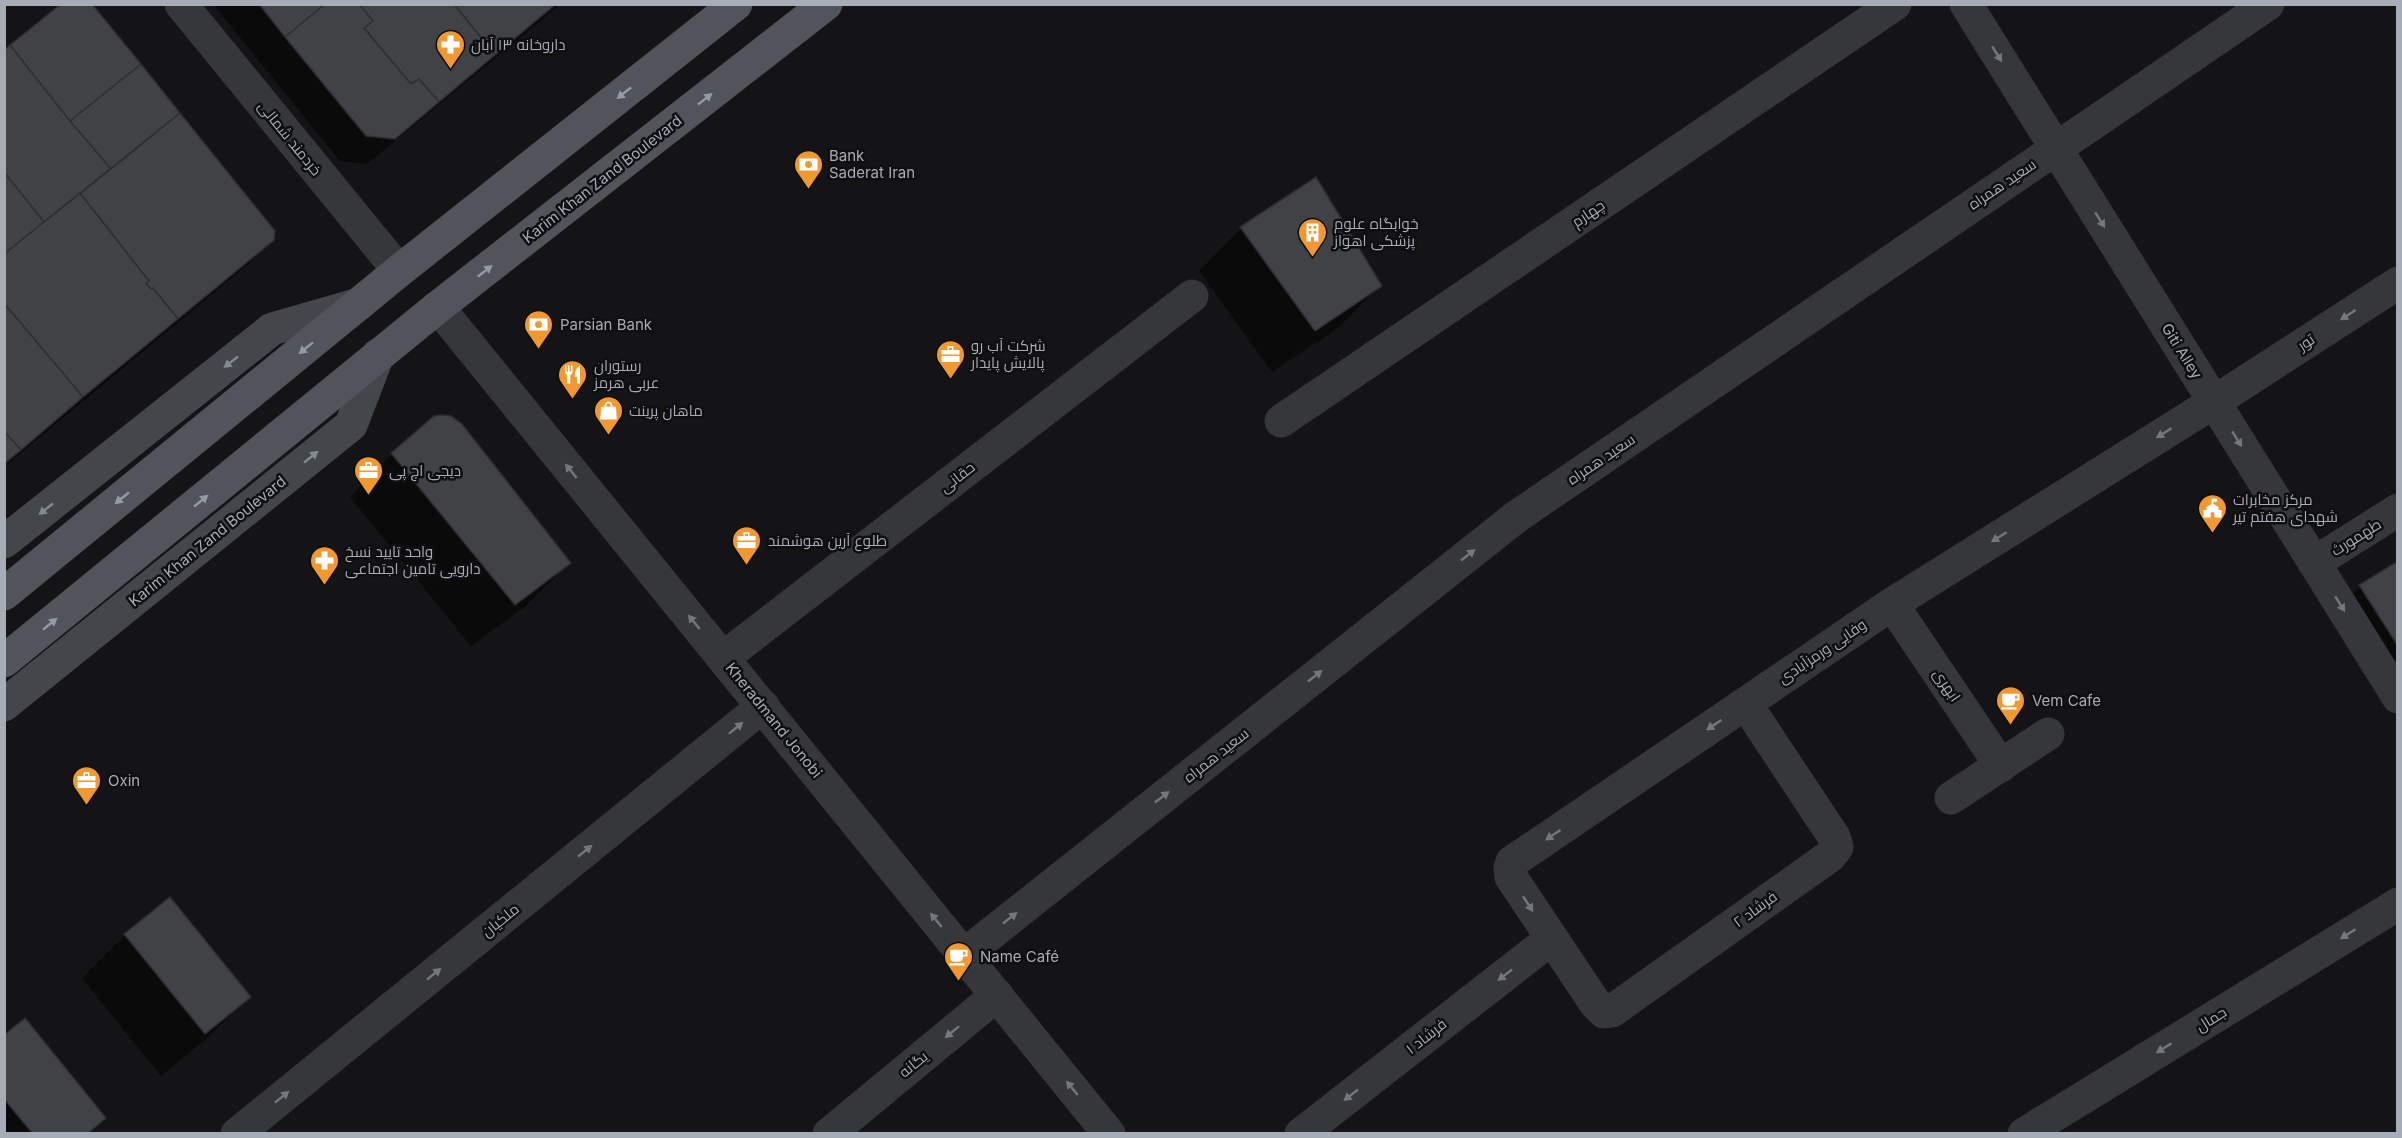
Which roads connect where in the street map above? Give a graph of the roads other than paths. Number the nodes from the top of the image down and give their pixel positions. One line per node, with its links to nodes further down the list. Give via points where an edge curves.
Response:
1 (181, 4): 8 (street, خردمند شمالی)
2 (736, 4): 8 (main road, one-way to 8)
3 (826, 4): 12 (main road, Karim Khan Zand Boulevard, one-way to 3)
4 (1895, 4): 15 (street, چهارم)
5 (1966, 4): 7 (street, Giti Alley, one-way to 7)
6 (2268, 4): 7 (street, سعید همراه)
7 (2055, 148): 14 (street, Giti Alley, one-way to 14); 32 (street, سعید همراه, one-way to 7, via 1516,517)
8 (399, 271): 11 (main road)
9 (2397, 283): 14 (street, تور, one-way to 14)
10 (1192, 296): 21 (street, حقانی)
11 (359, 304): 17 (main road, one-way to 17, via 272,329); 19 (main road, one-way to 19)
12 (438, 306): 13 (main road, Karim Khan Zand Boulevard); 21 (street, Kheradmand Jonobi, one-way to 12)
13 (378, 355): 22 (main road, Karim Khan Zand Boulevard, one-way to 13); 25 (main road, Karim Khan Zand Boulevard, one-way to 13, via 351,425)
14 (2214, 402): 18 (street, Giti Alley, one-way to 18); 20 (street, وفایی ورمزآبادی, one-way to 20)
15 (1281, 421)
16 (2397, 510): 18 (street, طهمورث)
17 (4, 542)
18 (2314, 563): 23 (street, Giti Alley, one-way to 23)
19 (4, 594)
20 (1892, 604): 24 (street, وفایی ورمزآبادی); 28 (street, ابهری)
21 (723, 657): 26 (street, Kheradmand Jonobi)
22 (4, 661)
23 (2397, 697)
24 (1746, 704): 31 (street, وفایی ورمزآبادی, one-way to 31, via 1512,862 1511,877); 31 (street, فرشاد ۲, via 1834,837 1837,847 1830,856 1612,1011 1604,1012 1595,1003)
25 (4, 705)
26 (763, 706): 32 (street, Kheradmand Jonobi, one-way to 26); 34 (street, ملکیان, one-way to 26)
27 (2048, 734): 28 (street)
28 (2001, 766): 29 (street)
29 (1951, 798)
30 (2397, 904): 38 (street, جمال, one-way to 38)
31 (1551, 939): 37 (street, فرشاد ۱, one-way to 37)
32 (964, 955): 33 (street, Kheradmand Jonobi)
33 (997, 995): 35 (street, یگانه, one-way to 35); 36 (street, Kheradmand Jonobi, one-way to 33)
34 (237, 1134)
35 (829, 1134)
36 (1109, 1134)
37 (1301, 1134)
38 (2024, 1134)

